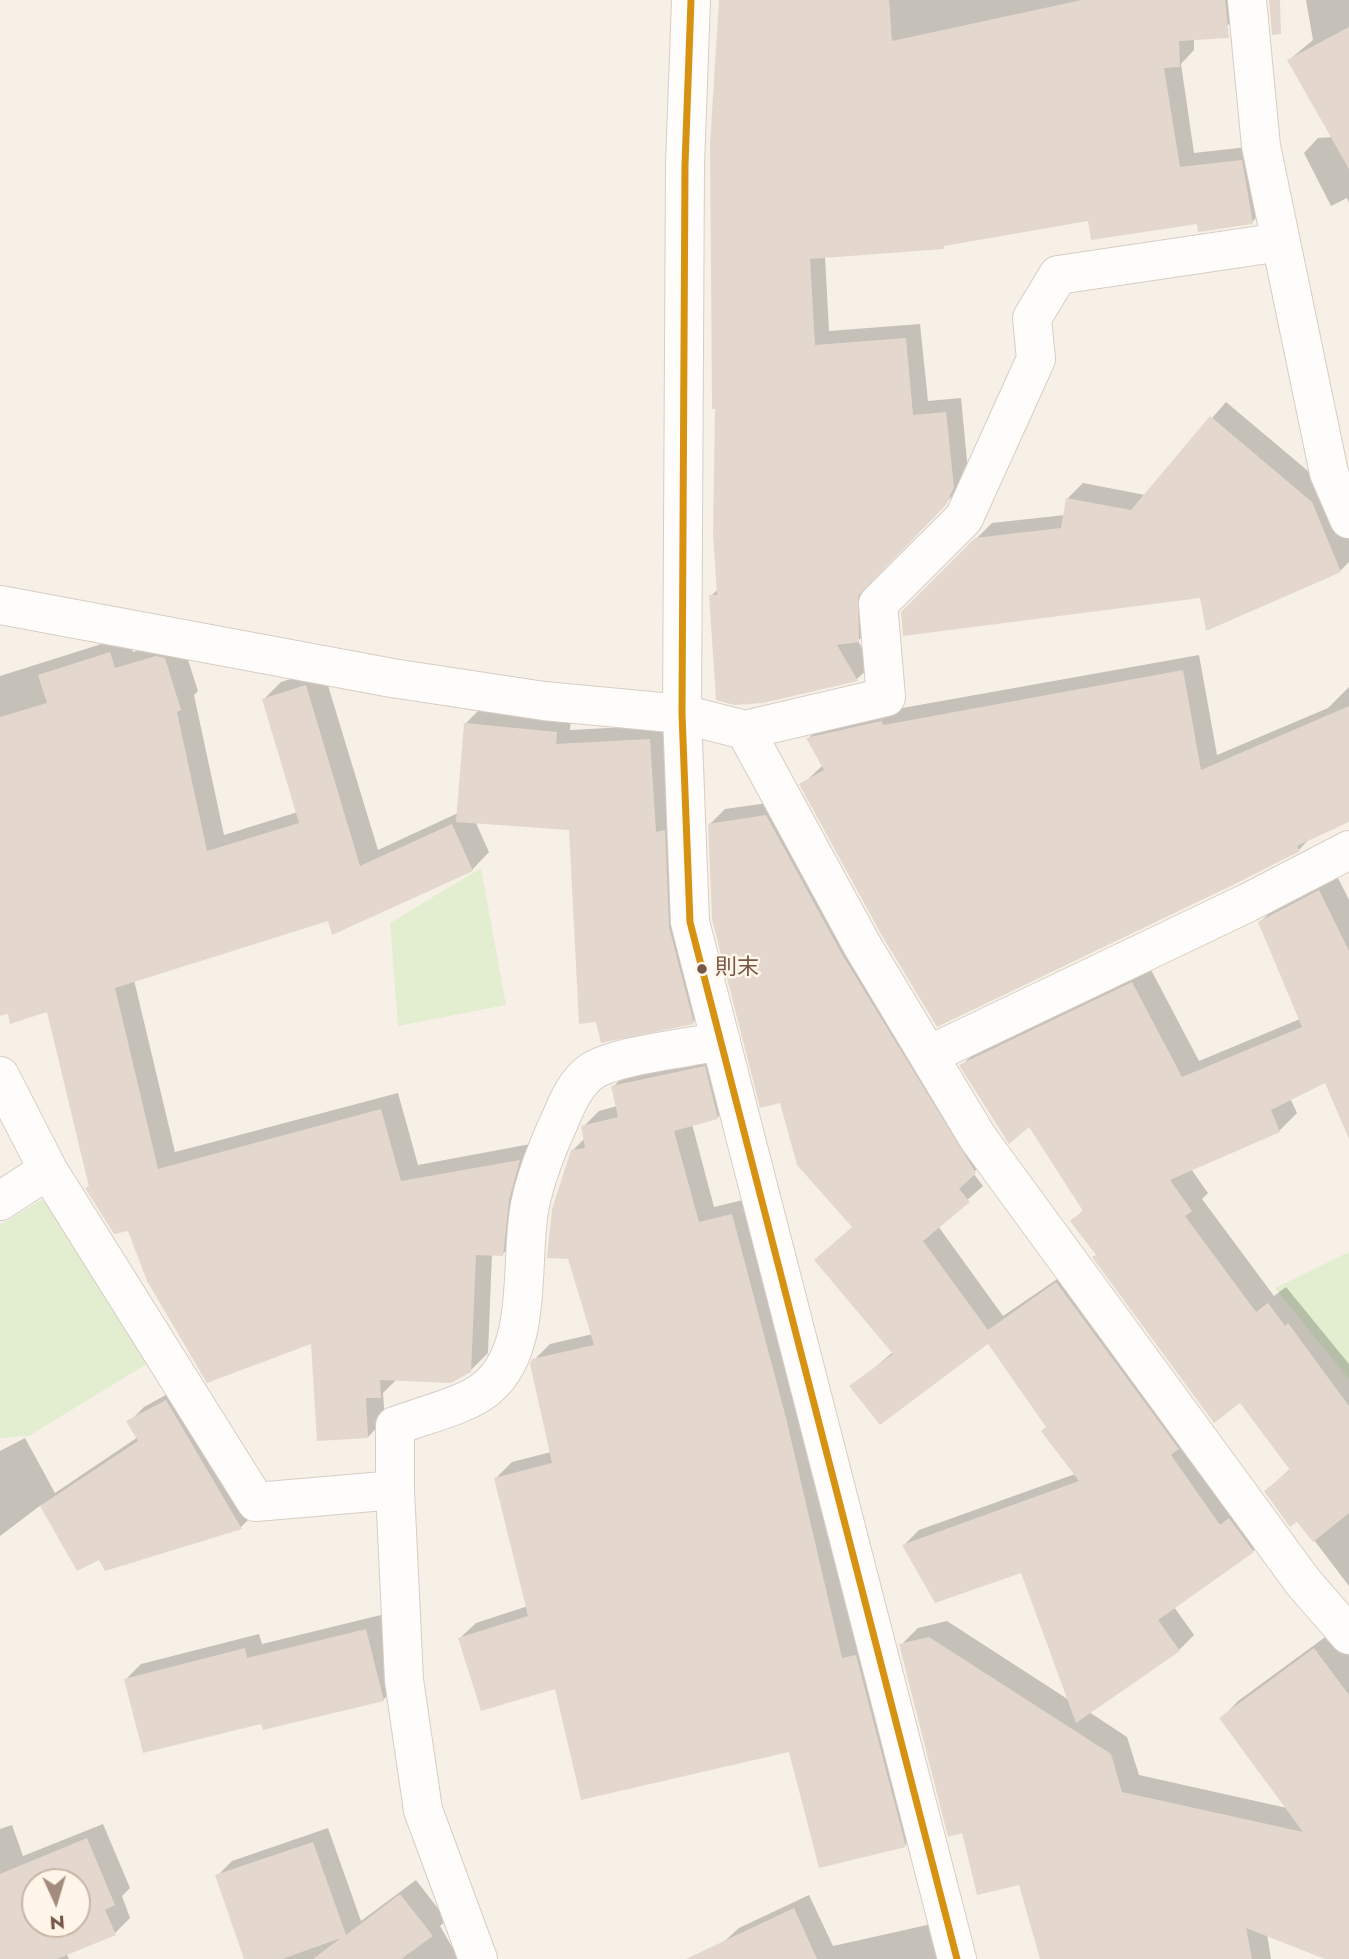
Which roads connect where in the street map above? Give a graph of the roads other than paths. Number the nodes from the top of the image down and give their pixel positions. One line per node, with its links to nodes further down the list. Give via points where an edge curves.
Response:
1 (691, 0): 6 (street, via 684,179)
2 (1247, 0): 3 (street, via 1261,146)
3 (1281, 242): 4 (street, via 1329,473); 7 (street, via 1058,275 1032,318 1036,359 964,518 878,604 886,698)
4 (1349, 519)
5 (0, 606): 6 (street, via 392,678 544,701)
6 (682, 715): 7 (street); 9 (street, via 690,922)
7 (746, 730): 10 (street, via 862,944)
8 (1349, 850): 10 (street)
9 (720, 1041): 14 (street, via 607,1064 590,1072 569,1098 530,1205 522,1310 511,1352 487,1389 395,1426); 17 (street)
10 (929, 1055): 15 (street, via 978,1138 1303,1582)
11 (0, 1076): 12 (street)
12 (48, 1170): 13 (street); 14 (street, via 256,1502)
13 (0, 1200)
14 (395, 1490): 16 (street, via 404,1679 423,1810)
15 (1349, 1635)
16 (478, 1959)
17 (957, 1959)

